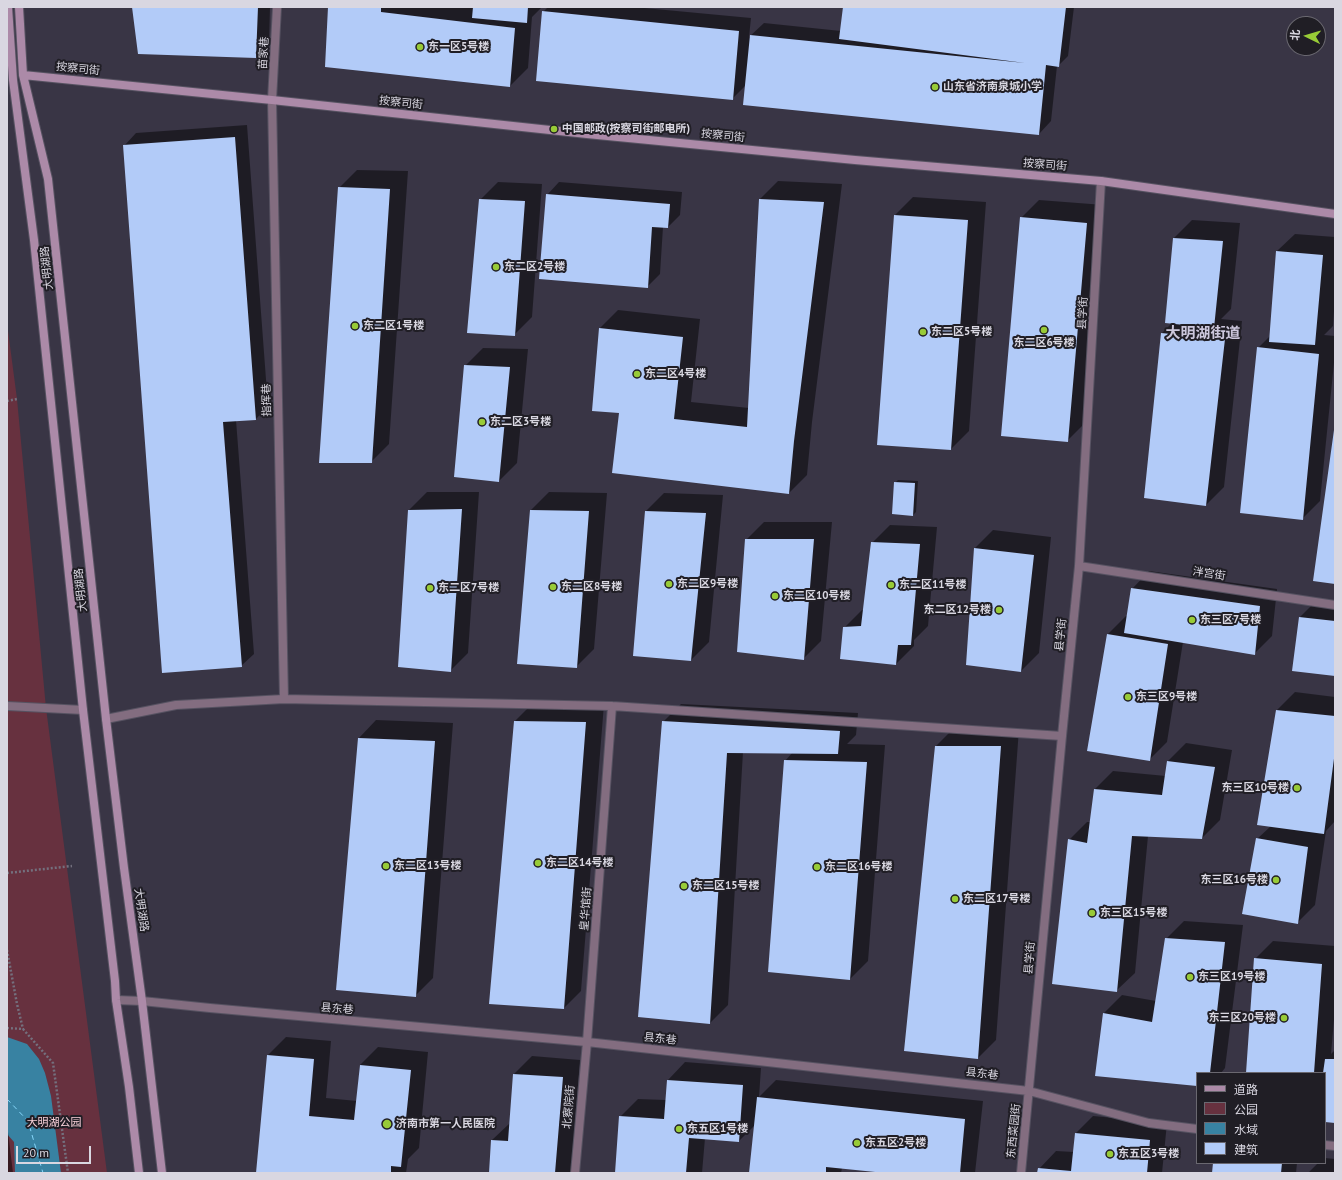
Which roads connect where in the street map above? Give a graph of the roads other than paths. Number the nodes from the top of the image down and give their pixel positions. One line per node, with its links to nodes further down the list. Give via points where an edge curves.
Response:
1 (8, 7): 5 (main road, 大明湖路)
2 (19, 7): 4 (main road, 大明湖路)
3 (277, 7): 6 (street, 苗家巷)
4 (23, 75): 5 (street); 6 (main road, 按察司街); 15 (main road, 大明湖路, via 48,179)
5 (10, 79): 14 (main road, 大明湖路, via 35,248)
6 (272, 100): 7 (main road, 按察司街, via 855,160); 11 (street, 指挥巷)
7 (1101, 181): 8 (main road, 按察司街); 9 (street, 县学街)
8 (1335, 214)
9 (1079, 566): 10 (street, 泮宫街); 16 (street, 县学街)
10 (1335, 605)
11 (284, 699): 13 (street); 15 (street, via 176,705)
12 (7, 706): 14 (street)
13 (612, 706): 16 (street); 19 (street, 皇华馆街)
14 (83, 710): 17 (main road, 大明湖路)
15 (106, 719): 18 (main road, 大明湖路)
16 (1062, 736): 20 (street, 县学街)
17 (116, 1000): 18 (street, 县东巷); 22 (main road, 大明湖路)
18 (142, 1001): 19 (street, 县东巷); 23 (main road, 大明湖路)
19 (587, 1042): 20 (street, 县东巷); 24 (street, 北察院街)
20 (1029, 1091): 21 (street, 县东巷, via 1149,1123); 25 (street, 东西菜园街)
21 (1196, 1129)
22 (139, 1173)
23 (162, 1173)
24 (575, 1173)
25 (1021, 1173)

